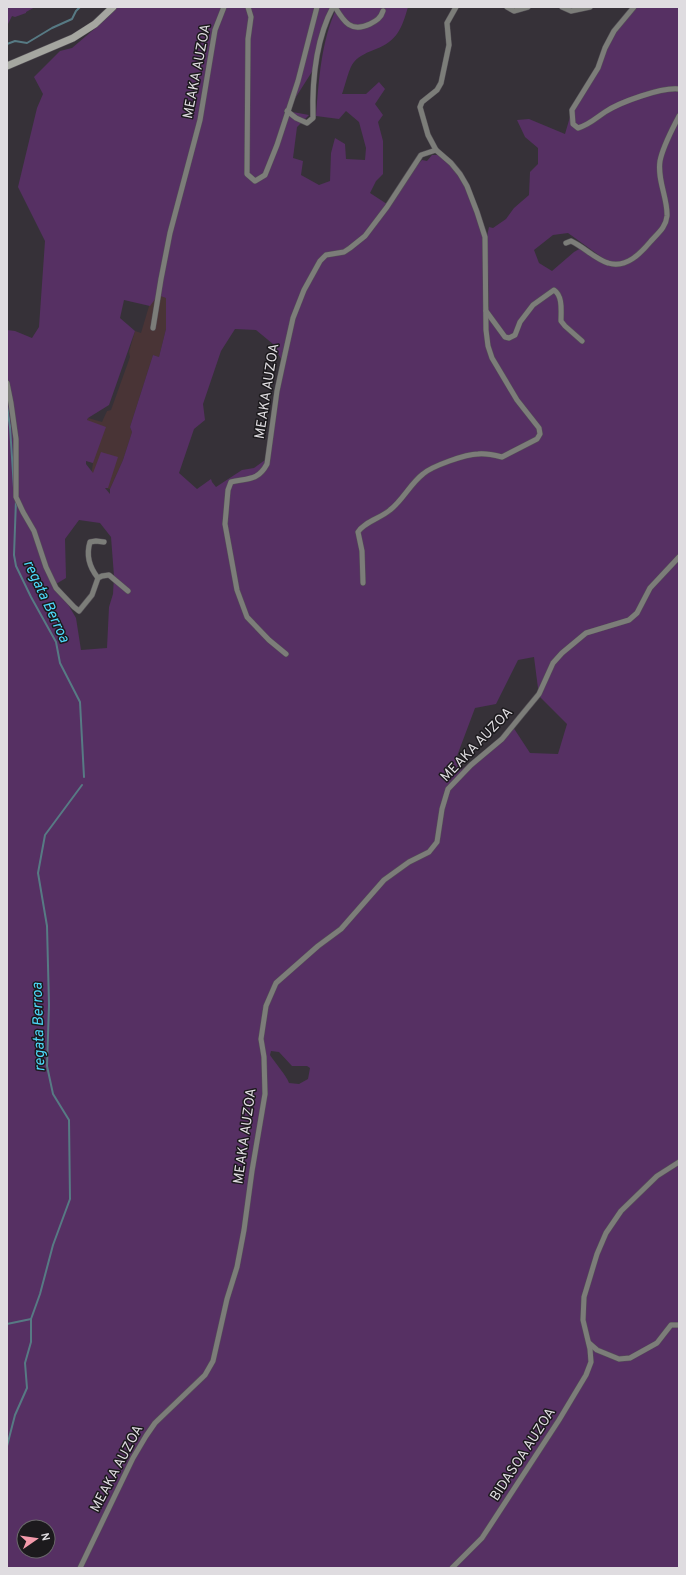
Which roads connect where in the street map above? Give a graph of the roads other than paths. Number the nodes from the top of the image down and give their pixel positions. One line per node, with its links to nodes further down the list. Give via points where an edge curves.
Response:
1 (113, 7): 13 (street, via 95,24 73,38)
2 (224, 7): 20 (street, MEAKA AUZOA, via 215,30 200,120 170,233)
3 (248, 7): 15 (street, via 251,17 248,39 247,174 255,181 265,175)
4 (318, 7): 15 (street)
5 (334, 7): 12 (street, via 343,20 356,28 374,22); 15 (street, via 327,19 315,67 313,118 307,123)
6 (456, 7): 17 (street, via 448,23 449,45 441,83 420,107 428,135)
7 (507, 7): 8 (street, via 514,11)
8 (528, 7)
9 (562, 7): 10 (street, via 572,11)
10 (590, 7)
11 (634, 7): 14 (street, via 614,30 598,68 572,110 573,124 578,128 585,126 626,101)
12 (384, 11)
13 (7, 66)
14 (679, 89)
15 (287, 111)
16 (679, 116): 18 (street, via 660,161 667,210 665,226 643,251 618,265 609,264 578,244)
17 (436, 150): 19 (street, via 451,163 468,186 485,237); 28 (street, MEAKA AUZOA, via 421,155 365,236 344,252 326,255 320,261 304,290 293,318 277,391 267,464 262,473 255,478 231,482 228,490 225,524 237,590 247,617)
18 (566, 243)
19 (486, 310): 21 (street, via 504,337 509,338 515,335 520,322 533,305 554,290 558,292 561,321); 26 (street, via 488,346 492,358 517,400 539,428 540,434 537,440 502,457 476,454 444,463 423,473 390,510 361,526 358,532 362,551)
20 (153, 328)
21 (582, 340)
22 (7, 384): 25 (street, via 16,439 16,497 34,531 46,567 56,588 79,611 92,595)
23 (104, 542): 25 (street, via 90,542 88,549 93,572)
24 (679, 557): 32 (street, MEAKA AUZOA, via 650,588 637,613 628,620 586,633 552,663 539,694 502,739 448,789 437,842 429,852 409,862 384,880 341,929 276,983 266,1006 261,1039 265,1094 244,1230 213,1361 205,1375 150,1430 133,1458)
25 (98, 578): 27 (street, via 109,575)
26 (363, 583)
27 (128, 591)
28 (286, 654)
29 (679, 1162): 31 (street, BIDASOA AUZOA, via 657,1176 620,1211 606,1233 596,1254 584,1297 583,1320)
30 (679, 1326): 31 (street, via 671,1325 657,1343 630,1358 619,1359 598,1350)
31 (588, 1342): 33 (street, BIDASOA AUZOA, via 591,1362 571,1400 482,1538)
32 (80, 1568)
33 (452, 1568)

